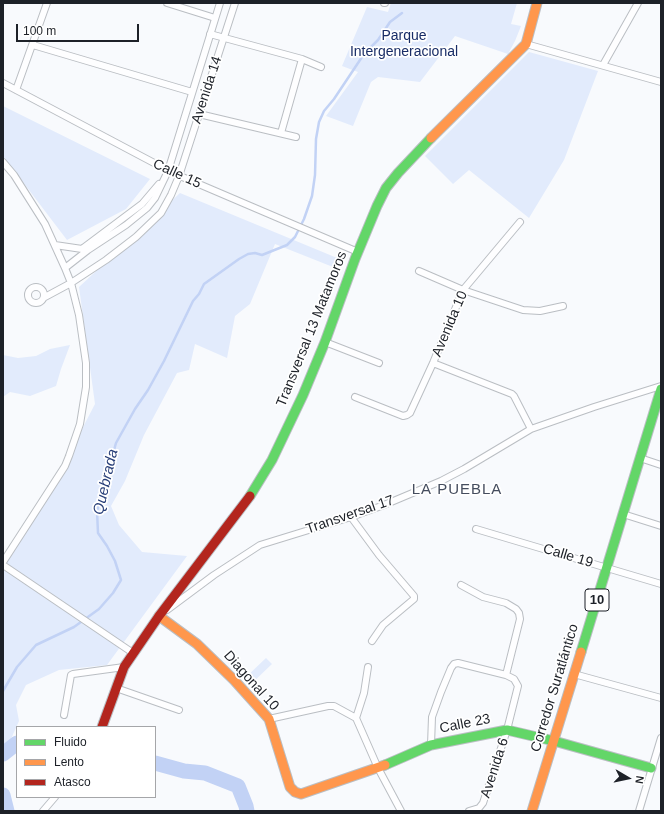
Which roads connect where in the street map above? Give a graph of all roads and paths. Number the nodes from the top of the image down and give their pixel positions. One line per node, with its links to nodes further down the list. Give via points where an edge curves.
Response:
1 (47, 3): 12 (street)
2 (167, 3): 8 (street)
3 (220, 3): 8 (street, Avenida 14)
4 (235, 3): 10 (street, Avenida 14)
5 (537, 3): 11 (street)
6 (629, 3): 7 (street)
7 (638, 4): 14 (street)
8 (215, 18): 9 (street, Avenida 14)
9 (210, 34): 10 (street); 19 (street, Avenida 14)
10 (224, 38): 13 (street); 20 (street, Avenida 14)
11 (526, 44): 14 (street); 29 (street, Transversal 13 Matamoros, via 398,173 386,188)
12 (33, 45): 18 (street); 19 (street)
13 (302, 59): 15 (street); 21 (street)
14 (603, 65): 16 (street)
15 (321, 67)
16 (661, 82)
17 (3, 83): 18 (street, Calle 15)
18 (16, 90): 24 (street, Calle 15)
19 (192, 92): 24 (street, Avenida 14)
20 (199, 114): 21 (street); 25 (street, Avenida 14)
21 (281, 133): 22 (street)
22 (296, 137)
23 (3, 162): 28 (street, via 45,224)
24 (168, 171): 25 (street, Calle 15); 26 (street, Avenida 14)
25 (179, 176): 29 (street, Calle 15); 32 (street, Avenida 14, via 161,213 136,237)
26 (163, 180): 28 (street, via 142,204 82,249); 30 (street, via 147,208)
27 (520, 222): 33 (street, Avenida 10)
28 (55, 245): 30 (street)
29 (358, 252): 36 (street, Transversal 13 Matamoros)
30 (65, 268): 32 (street)
31 (419, 271): 33 (street)
32 (71, 283): 34 (street, Avenida 14); 49 (street, via 86,363 86,387 80,424 65,466)
33 (463, 290): 35 (street, via 532,312); 38 (street, Avenida 10)
34 (45, 297)
35 (563, 306)
36 (325, 342): 37 (street); 53 (street, Transversal 13 Matamoros, via 272,460 252,494)
37 (379, 363)
38 (433, 363): 41 (street, Avenida 10, via 407,415 403,416); 42 (street, via 512,394)
39 (661, 386): 42 (street, Transversal 17)
40 (661, 389): 43 (street, Corredor Suratlántico / 10)
41 (355, 397)
42 (531, 429): 46 (street, Transversal 17, via 441,481)
43 (640, 458): 44 (street); 45 (street, Corredor Suratlántico / 10)
44 (661, 464)
45 (623, 514): 47 (street); 50 (street, Corredor Suratlántico / 10)
46 (351, 517): 53 (street, Transversal 17, via 260,545); 54 (street, via 414,596 414,599 383,625)
47 (661, 526)
48 (476, 529): 50 (street, Calle 19)
49 (3, 563): 55 (street)
50 (606, 568): 51 (street, Calle 19); 58 (street, Corredor Suratlántico / 10)
51 (661, 584)
52 (461, 585): 59 (street, via 483,596 506,602 519,613 520,619)
53 (159, 616): 55 (street, Transversal 13 Matamoros); 65 (street, Diagonal 10, via 202,649)
54 (372, 641)
55 (133, 653): 57 (street, Transversal 13 Matamoros)
56 (368, 666): 64 (street, via 364,693)
57 (124, 667): 60 (street, Transversal 13 Matamoros); 63 (street, via 71,675)
58 (574, 674): 61 (street); 69 (street, Corredor Suratlántico / 10)
59 (506, 675): 67 (street, Avenida 6, via 514,679 518,686); 70 (street, via 458,663 451,668 432,717)
60 (116, 688): 62 (street); 66 (street, Transversal 13 Matamoros)
61 (661, 698)
62 (179, 710)
63 (64, 715)
64 (356, 718): 65 (street, via 334,706 328,706); 71 (street)
65 (269, 719): 73 (street, Diagonal 10)
66 (102, 726)
67 (507, 730): 69 (street, Calle 23); 70 (street, Calle 23); 77 (street, Avenida 6, via 482,805)
68 (661, 738): 72 (street)
69 (554, 740): 72 (street, Calle 23); 78 (street, Corredor Suratlántico / 10)
70 (432, 745): 71 (street, Calle 23)
71 (378, 768): 73 (street, Calle 23, via 301,794 294,792); 76 (street)
72 (651, 768): 79 (street)
73 (290, 787)
74 (54, 798): 75 (street)
75 (43, 811)
76 (400, 811)
77 (469, 811)
78 (532, 811)
79 (638, 811)

